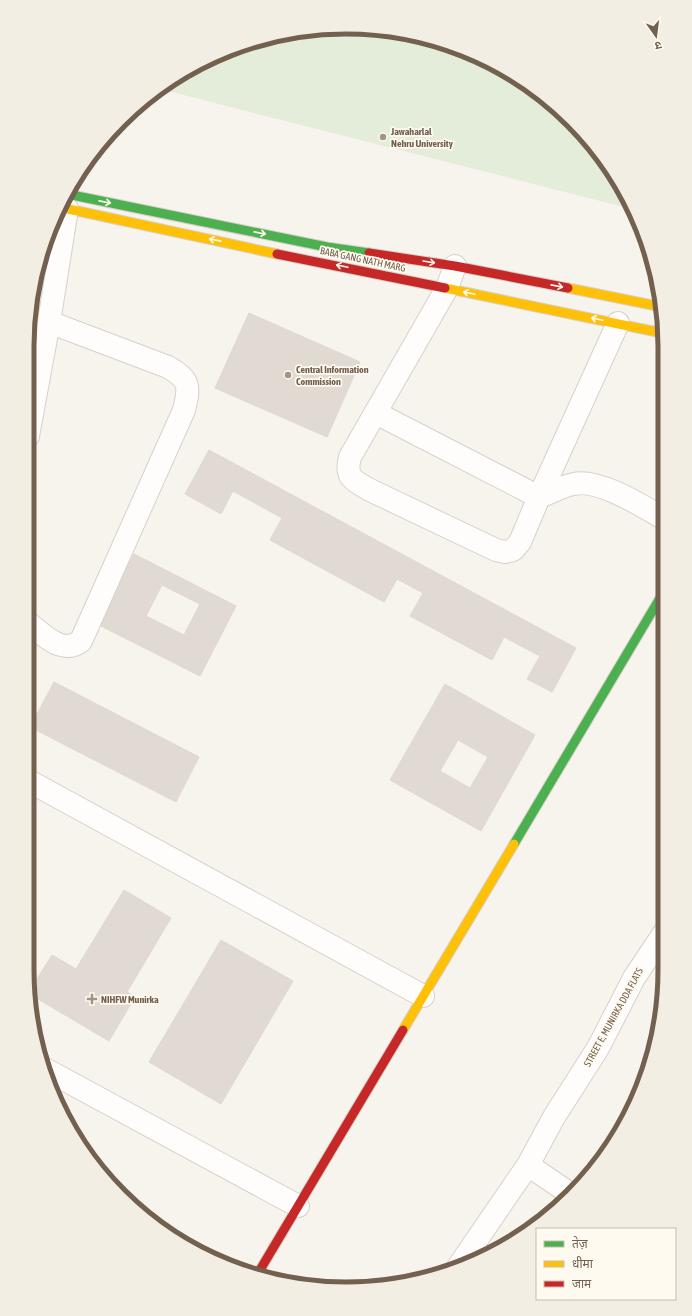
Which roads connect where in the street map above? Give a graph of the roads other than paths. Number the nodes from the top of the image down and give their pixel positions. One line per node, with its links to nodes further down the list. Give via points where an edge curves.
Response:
1 (68, 204): 4 (street, BABA GANG NATH MARG, one-way to 4)
2 (68, 204): 5 (street, BABA GANG NATH MARG, one-way to 2)
3 (62, 217): 7 (street)
4 (455, 266): 5 (street); 6 (street, BABA GANG NATH MARG, one-way to 6)
5 (447, 288): 8 (street, BABA GANG NATH MARG, one-way to 5); 11 (street)
6 (655, 306)
7 (49, 322): 10 (street); 15 (street, via 168,367 187,382 189,392 184,410 81,641 67,648 58,645)
8 (618, 324): 9 (street, BABA GANG NATH MARG); 12 (street)
9 (657, 332)
10 (34, 403)
11 (376, 413): 12 (street); 12 (street, via 350,457 348,465 348,473 353,480 372,491 496,550 506,552 513,550 520,542)
12 (538, 497): 13 (street, via 575,484 589,484 604,488)
13 (658, 515)
14 (658, 602): 18 (street)
15 (34, 627)
16 (34, 784): 18 (street)
17 (658, 943): 20 (street, STREET E, MUNIRKA DDA FLATS, via 634,978 598,1048 554,1117)
18 (423, 996): 22 (street)
19 (52, 1073): 22 (street)
20 (528, 1165): 21 (street); 23 (street, STREET E, MUNIRKA DDA FLATS)
21 (567, 1191)
22 (298, 1206): 24 (street)
23 (464, 1258)
24 (260, 1270)

